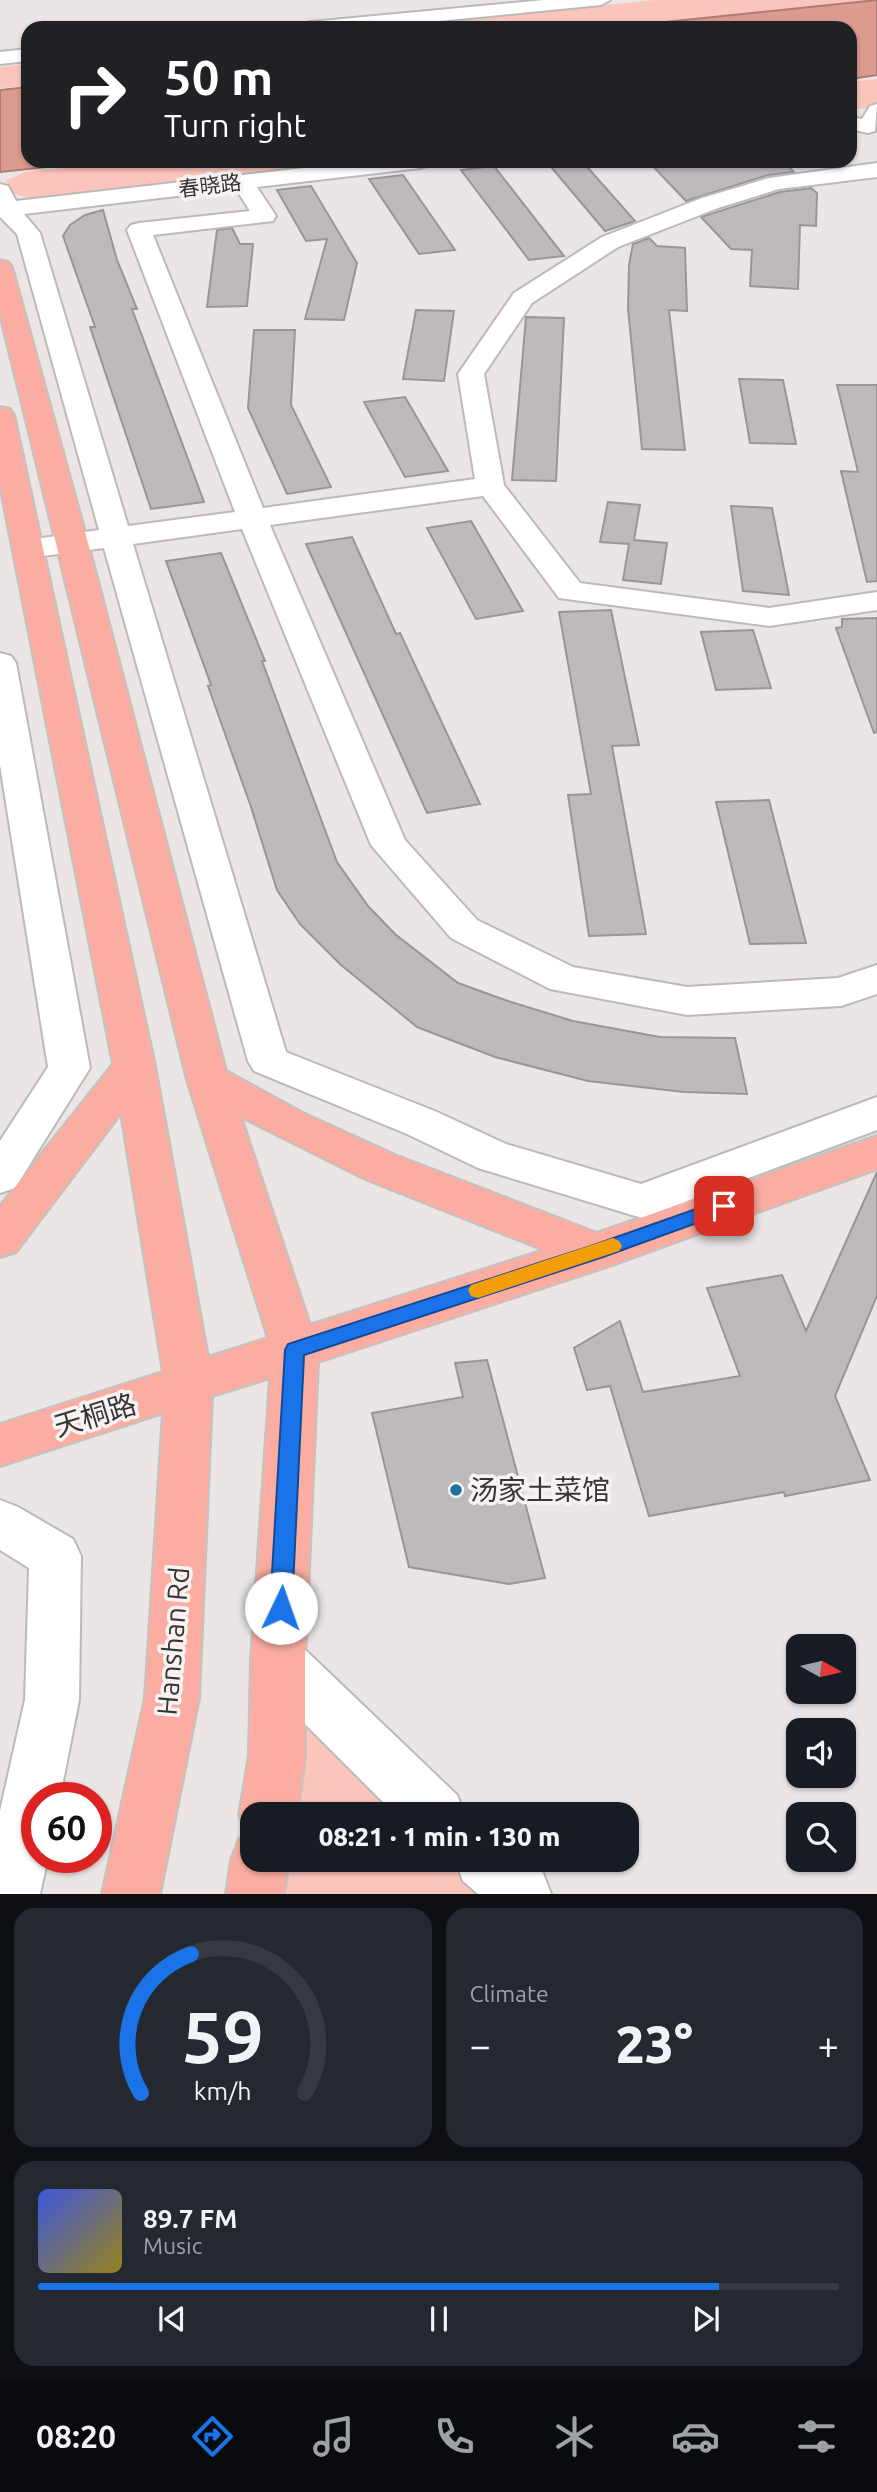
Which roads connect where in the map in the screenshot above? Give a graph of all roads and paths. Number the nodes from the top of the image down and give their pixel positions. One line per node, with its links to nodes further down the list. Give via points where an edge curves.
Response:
1 (601, 0): 2 (street)
2 (383, 21)
3 (21, 56): 4 (street)
4 (0, 58)
5 (361, 168): 7 (street, 春晓路)
6 (877, 170): 11 (street, via 777,183 710,204 610,242 523,298 471,374)
7 (243, 182): 8 (street, 春晓路); 12 (street, via 265,216 139,230)
8 (3, 203): 13 (street, via 28,233)
9 (0, 267): 14 (main road)
10 (0, 415): 15 (main road, Hanshan Rd)
11 (490, 486): 12 (street); 16 (street, via 570,591 769,617)
12 (252, 518): 13 (street); 18 (street, via 389,845 464,929 564,979 687,1001 841,992)
13 (117, 537): 14 (street); 21 (street, via 268,1061 493,1156 642,1201)
14 (73, 542): 15 (street); 20 (main road)
15 (28, 549): 19 (main road, Hanshan Rd)
16 (877, 601)
17 (0, 663): 23 (street, via 69,1068)
18 (877, 979)
19 (134, 1066): 24 (main road); 27 (main road, Hanshan Rd)
20 (208, 1080): 25 (main road, via 380,1167); 26 (main road)
21 (877, 1113)
22 (877, 1152): 25 (main road, 天桐路)
23 (0, 1176)
24 (0, 1239)
25 (596, 1252): 26 (main road, 天桐路)
26 (295, 1350): 27 (main road, 天桐路); 30 (main road)
27 (189, 1385): 28 (main road, 天桐路); 36 (main road, Hanshan Rd, via 172,1699)
28 (0, 1445)
29 (0, 1523): 35 (street, via 55,1556 52,1700)
30 (278, 1660): 31 (main road, via 277,1756); 32 (street)
31 (270, 1802)
32 (424, 1802)
33 (258, 1872): 37 (main road)
34 (497, 1872): 38 (street)
35 (11, 1894)
36 (131, 1894)
37 (255, 1894)
38 (522, 1894)

